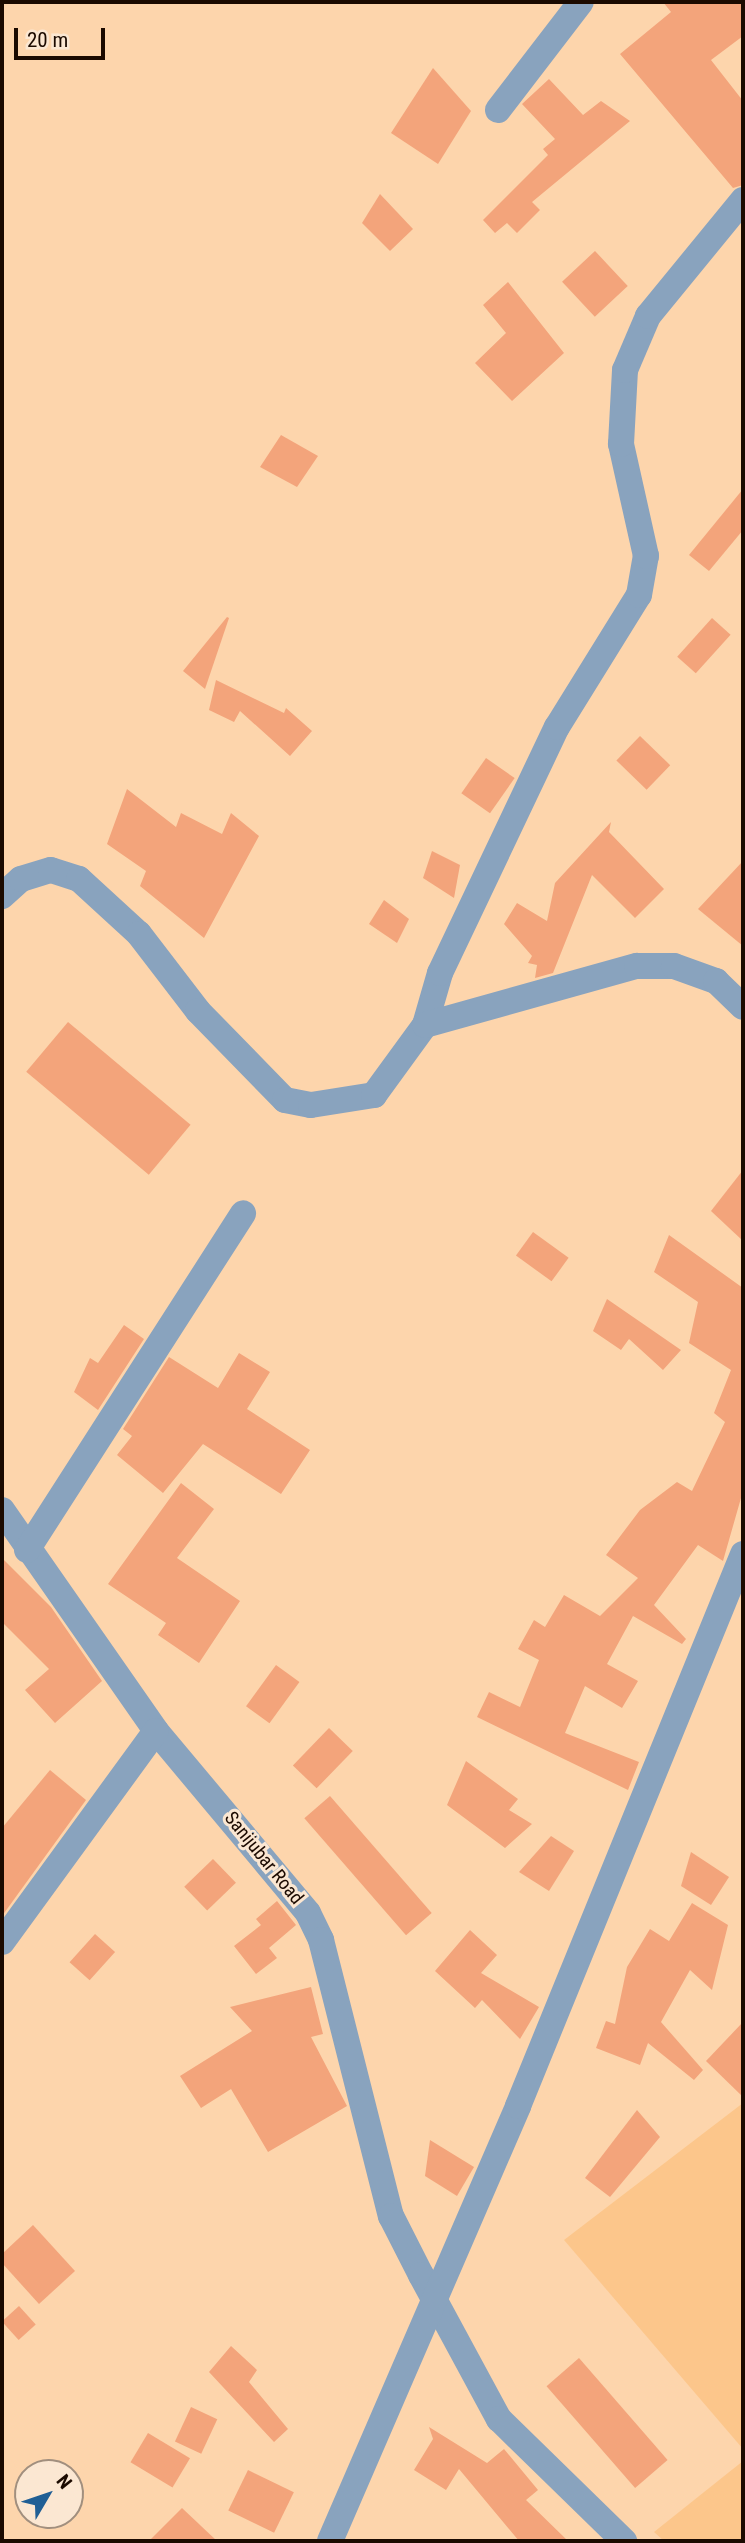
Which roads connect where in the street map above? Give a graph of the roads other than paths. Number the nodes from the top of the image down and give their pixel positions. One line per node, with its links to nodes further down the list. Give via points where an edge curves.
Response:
1 (581, 2): 2 (street)
2 (498, 110)
3 (743, 200): 6 (street, via 648,316 625,370 621,444 646,556 639,595 557,727 440,973)
4 (2, 896): 6 (street, via 21,878 51,870 79,879 139,934 198,1010 285,1100 312,1105 374,1095)
5 (743, 1007): 6 (street, via 716,981 674,966 637,966)
6 (425, 1026)
7 (243, 1213): 9 (street)
8 (2, 1510): 9 (street, Sanijubar Road)
9 (27, 1550): 11 (street, Sanijubar Road)
10 (743, 1554): 13 (street)
11 (156, 1731): 12 (street); 13 (street, Sanijubar Road, via 308,1913 321,1940 391,2216)
12 (2, 1942)
13 (437, 2299): 14 (street); 15 (street, Sanijubar Road, via 499,2419)
14 (330, 2541)
15 (624, 2541)

